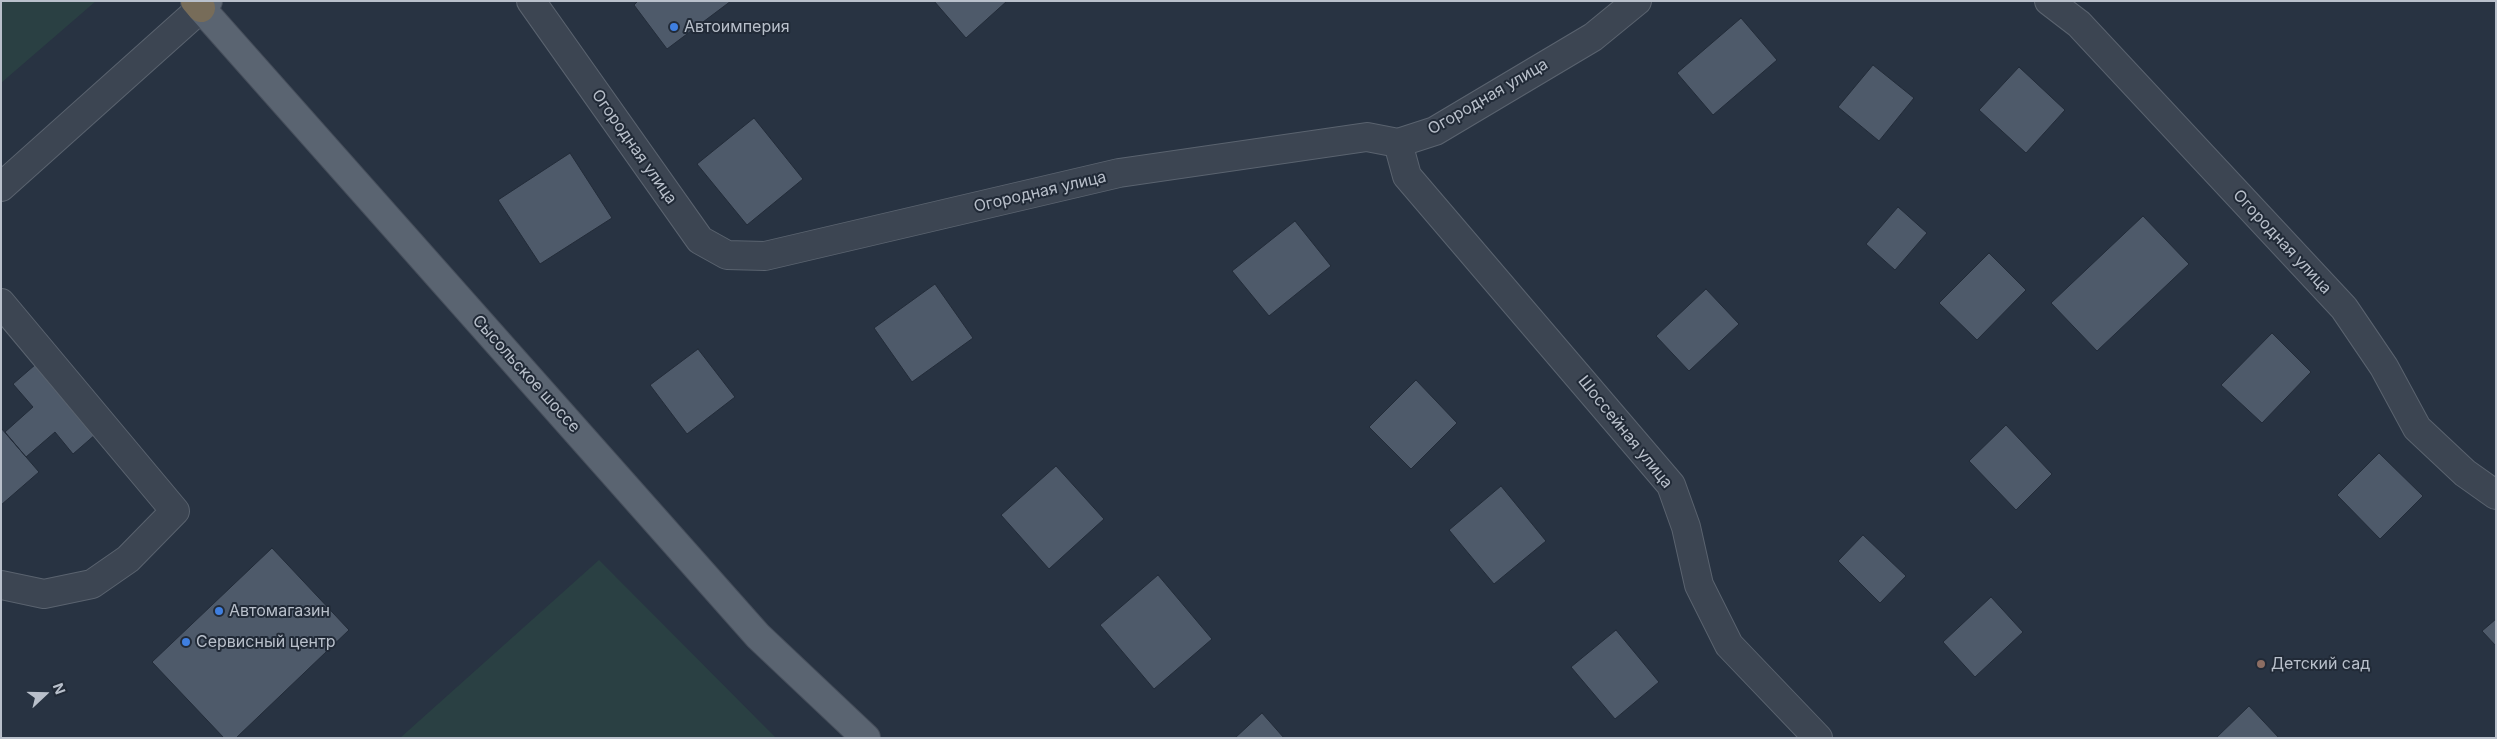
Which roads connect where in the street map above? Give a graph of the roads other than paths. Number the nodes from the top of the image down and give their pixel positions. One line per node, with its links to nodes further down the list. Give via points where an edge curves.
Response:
1 (531, 1): 5 (street, Огородная улица, via 700,240 727,256 765,256 1119,173 1367,137)
2 (1637, 1): 5 (street, Огородная улица, via 1592,36 1435,131)
3 (2049, 1): 8 (street, Огородная улица, via 2080,24 2344,308 2384,366 2417,428 2465,473)
4 (201, 4): 6 (street); 10 (main road, Сысольское шоссе, via 758,636)
5 (1398, 143): 11 (street, Шоссейная улица, via 1407,176 1671,485 1686,527 1699,584 1729,645)
6 (1, 187)
7 (1, 303): 9 (street, via 175,511 128,559 92,584 44,594)
8 (2496, 495)
9 (1, 585)
10 (866, 738)
11 (1818, 738)

